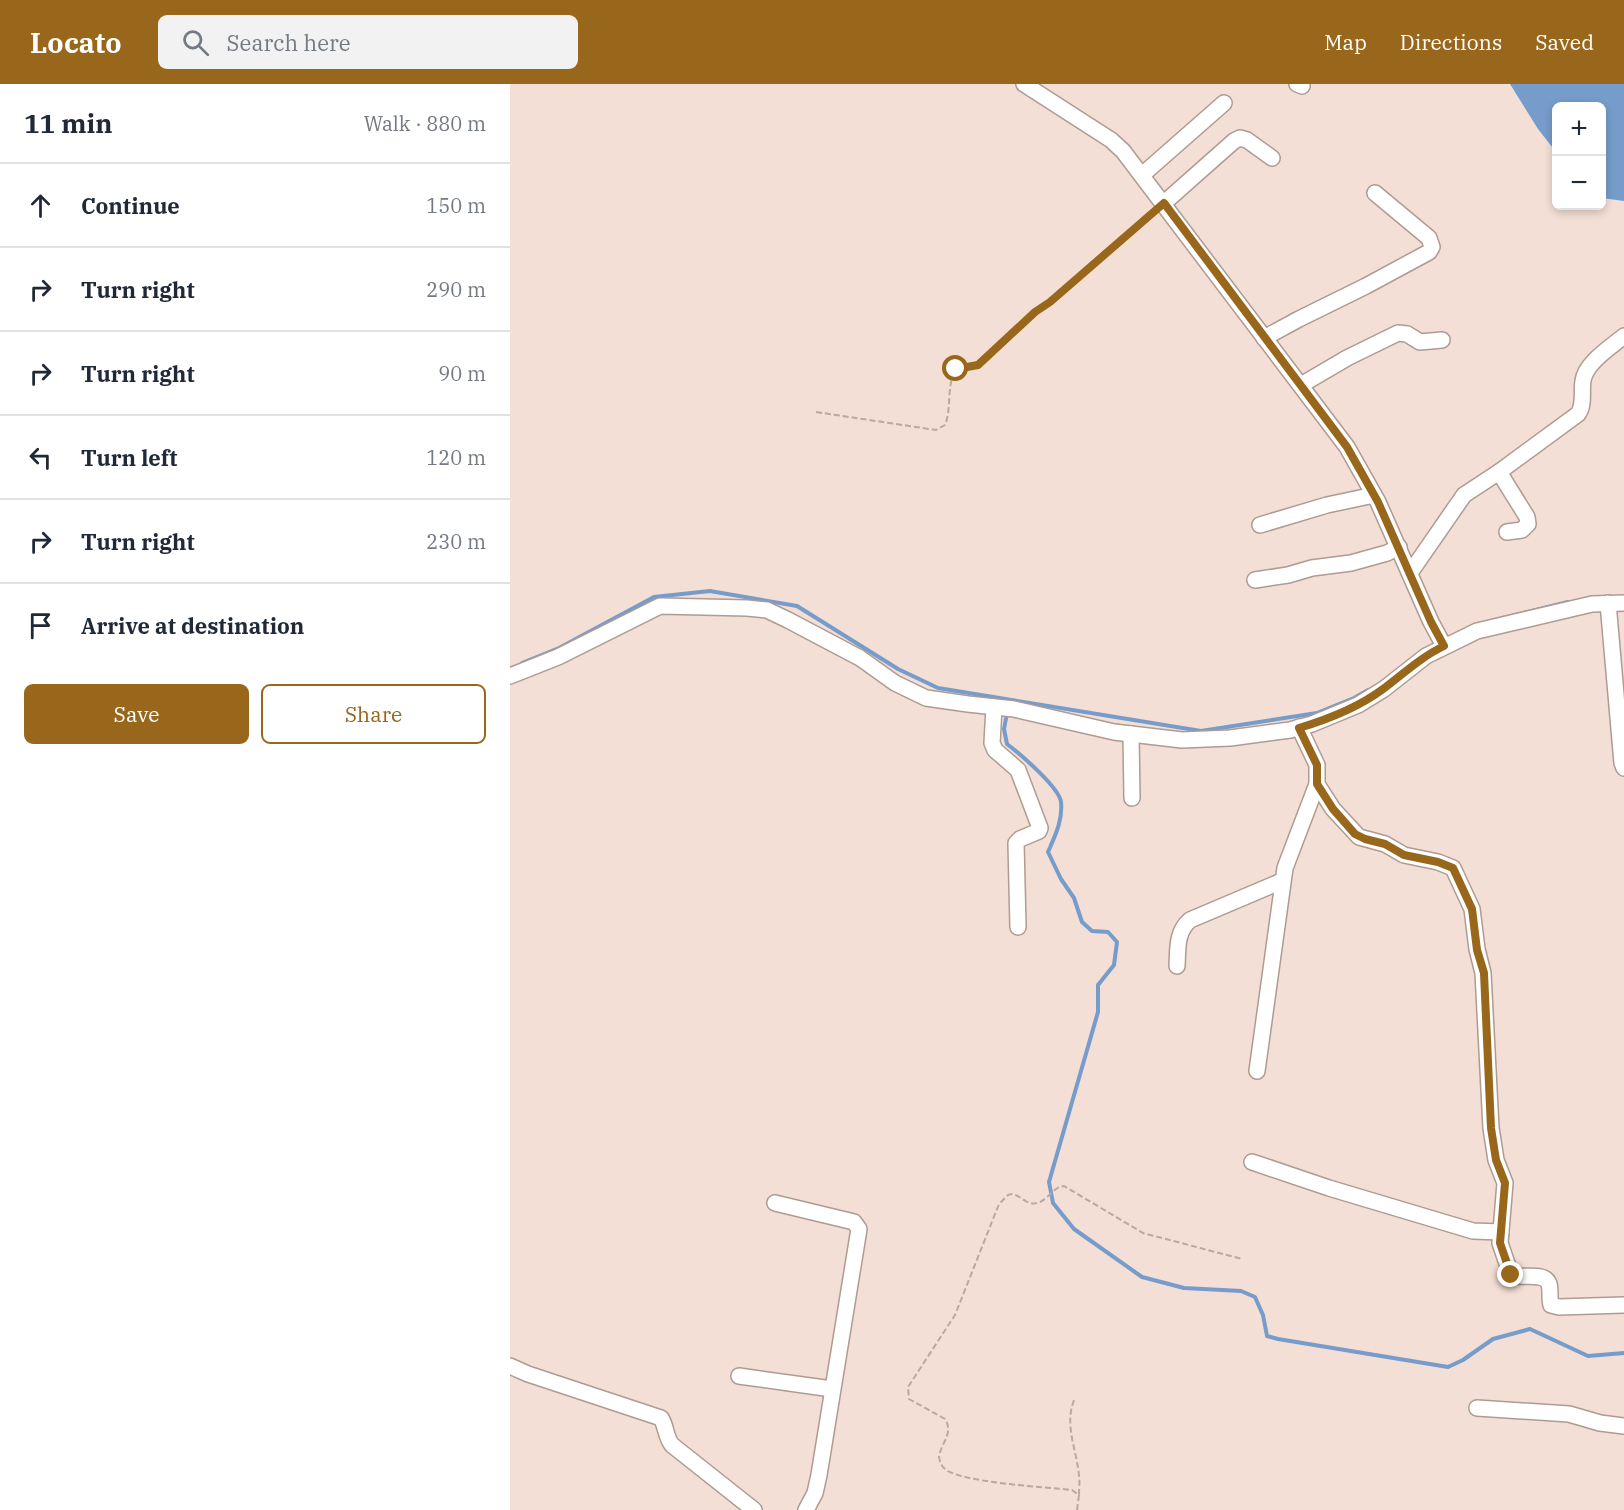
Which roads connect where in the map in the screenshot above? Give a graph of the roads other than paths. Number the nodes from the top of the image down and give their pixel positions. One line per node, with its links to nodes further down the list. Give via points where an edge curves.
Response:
1 (1024, 84): 4 (street, via 1111,140)
2 (1224, 103): 4 (street)
3 (1272, 158): 6 (street, via 1240,138)
4 (1142, 175): 6 (street)
5 (1375, 193): 8 (street, via 1429,238 1429,252)
6 (1164, 203): 8 (street)
7 (1624, 336): 11 (street, via 1585,373 1583,404 1578,414)
8 (1264, 338): 10 (street)
9 (1442, 340): 10 (street, via 1420,342 1398,333)
10 (1301, 385): 12 (street, via 1337,433)
11 (1499, 472): 14 (street, via 1528,524 1522,530); 16 (street, via 1460,498)
12 (1374, 495): 13 (street); 15 (street)
13 (1260, 525)
14 (1507, 532)
15 (1399, 547): 16 (street); 17 (street, via 1351,563)
16 (1410, 573): 20 (street)
17 (1255, 580)
18 (1608, 603): 19 (street); 20 (street); 25 (street)
19 (1624, 603)
20 (1440, 639): 23 (street, via 1426,656 1359,705)
21 (510, 676): 22 (street, via 558,657 660,606 747,608 767,610 788,620 919,695)
22 (994, 707): 24 (street); 29 (street, via 992,743 1018,770 1040,828 1016,843)
23 (1299, 728): 24 (street, via 1202,740); 26 (street, via 1317,765)
24 (1131, 734): 27 (street)
25 (1624, 768)
26 (1317, 784): 28 (street); 34 (street, via 1359,837 1385,844 1404,855 1453,868 1472,909 1484,973 1491,1128 1496,1160 1505,1183)
27 (1132, 798)
28 (1282, 881): 30 (street, via 1190,920 1179,933); 31 (street)
29 (1018, 927)
30 (1177, 966)
31 (1257, 1071)
32 (1251, 1162): 34 (street, via 1473,1231)
33 (775, 1203): 38 (street, via 854,1222 859,1229)
34 (1501, 1232): 35 (street, via 1500,1243 1511,1275 1547,1280 1551,1305)
35 (1624, 1305)
36 (510, 1366): 41 (street, via 661,1418 672,1445)
37 (740, 1376): 38 (street)
38 (832, 1389): 42 (street, via 819,1475)
39 (1477, 1408): 40 (street, via 1569,1414)
40 (1624, 1426)
41 (754, 1510)
42 (806, 1510)

